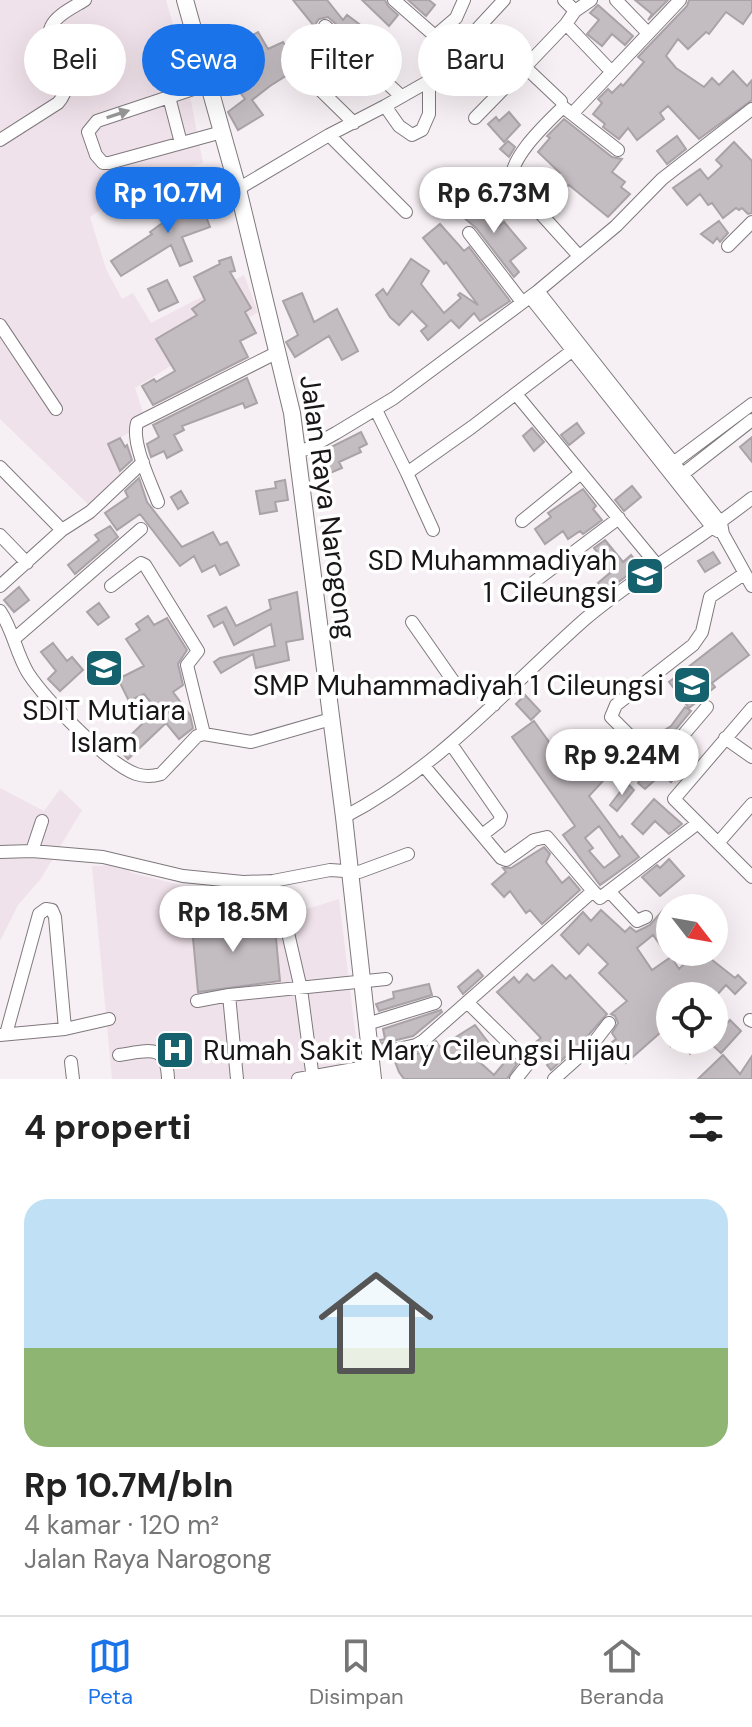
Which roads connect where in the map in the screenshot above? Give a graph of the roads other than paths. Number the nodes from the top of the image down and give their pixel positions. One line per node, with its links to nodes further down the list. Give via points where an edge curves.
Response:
1 (85, 0): 33 (street, via 50,28 48,39 67,83 64,96)
2 (185, 0): 11 (main road, Jalan Raya Narogong)
3 (394, 0): 4 (street, via 435,36 456,18)
4 (464, 0)
5 (504, 0): 12 (street)
6 (564, 0): 10 (street)
7 (591, 0): 10 (street)
8 (616, 0): 14 (street)
9 (680, 0): 28 (street)
10 (575, 11): 13 (street)
11 (192, 24)
12 (482, 24)
13 (566, 24): 15 (street); 16 (street)
14 (644, 29)
15 (533, 59)
16 (607, 67)
17 (533, 75): 25 (street)
18 (172, 96): 24 (street)
19 (212, 96): 31 (main road, Jalan Raya Narogong)
20 (326, 96): 30 (street)
21 (401, 96): 26 (street)
22 (429, 96): 26 (street, via 429,114 422,130 412,135)
23 (497, 96): 29 (street)
24 (169, 97): 34 (street); 34 (street, one-way to 24, via 103,163 88,132 97,121)
25 (561, 101)
26 (385, 106): 30 (street)
27 (752, 109): 41 (street, via 662,179)
28 (572, 114): 35 (street); 41 (street, via 563,107 510,174)
29 (475, 118)
30 (354, 123): 32 (street)
31 (222, 132): 34 (street); 36 (main road, Jalan Raya Narogong)
32 (329, 135): 36 (street); 37 (street)
33 (0, 140)
34 (181, 143)
35 (618, 150)
36 (238, 189): 45 (main road, Jalan Raya Narogong)
37 (406, 212)
38 (752, 222): 40 (street)
39 (469, 233): 42 (street)
40 (728, 246)
41 (579, 256): 42 (street)
42 (530, 296): 44 (street); 49 (street)
43 (2, 333): 48 (street)
44 (576, 348): 46 (street); 53 (street)
45 (278, 352): 51 (main road, Jalan Raya Narogong); 52 (street, via 137,423)
46 (516, 394): 55 (street); 56 (street)
47 (752, 404): 53 (street)
48 (56, 409)
49 (376, 410): 51 (street); 55 (street)
50 (752, 420): 57 (street)
51 (297, 451): 80 (main road, Jalan Raya Narogong)
52 (143, 462): 59 (street); 64 (street, via 90,512)
53 (671, 465): 57 (street)
54 (0, 467): 64 (street)
55 (407, 473): 65 (street)
56 (581, 473): 60 (street); 61 (street)
57 (680, 476): 62 (street)
58 (752, 498): 62 (street)
59 (158, 502)
60 (619, 518): 68 (street); 70 (street)
61 (522, 521)
62 (719, 528): 68 (street); 69 (street)
63 (141, 529): 76 (street)
64 (62, 530): 67 (street)
65 (433, 530)
66 (0, 535): 67 (street)
67 (27, 563): 71 (street)
68 (657, 565): 77 (street, via 582,622)
69 (744, 574): 73 (street); 78 (street, via 710,597 702,632 693,645 616,705 611,717 642,748 659,756 667,754)
70 (534, 582)
71 (0, 586)
72 (111, 586): 81 (street, via 136,565 145,565 198,651 187,665)
73 (752, 586)
74 (0, 611): 76 (street)
75 (412, 622): 77 (street, via 456,685 480,691)
76 (14, 639): 81 (street, via 38,686 89,739 132,773 161,774 190,741)
77 (494, 705): 83 (street)
78 (707, 707)
79 (752, 708): 82 (street)
80 (331, 719): 81 (street, via 251,742); 87 (main road, Jalan Raya Narogong)
81 (204, 734)
82 (725, 738): 84 (street); 89 (street, via 674,799)
83 (451, 744): 85 (street); 90 (street, via 501,816)
84 (752, 757)
85 (424, 766): 87 (street, via 383,797); 90 (street)
86 (752, 804): 91 (street)
87 (344, 817): 95 (main road, Jalan Raya Narogong)
88 (42, 821): 92 (street)
89 (698, 823): 91 (street); 98 (street)
90 (482, 835): 97 (street, via 503,860 548,837)
91 (718, 843): 96 (street)
92 (32, 851): 93 (street); 95 (street, via 103,857 183,876 243,882)
93 (0, 852)
94 (408, 854): 95 (street)
95 (349, 872): 102 (main road, Jalan Raya Narogong)
96 (752, 877)
97 (593, 891): 98 (street, via 599,898); 106 (street)
98 (609, 891): 100 (street, via 637,921)
99 (185, 907): 103 (street, via 279,914 285,920)
100 (646, 917)
101 (386, 979): 102 (street)
102 (364, 982): 103 (street); 110 (main road, Jalan Raya Narogong)
103 (301, 989): 104 (street); 116 (street)
104 (229, 995): 105 (street); 119 (street)
105 (197, 1001)
106 (467, 1002): 115 (street, via 416,1045); 121 (street, via 524,1058 527,1065)
107 (435, 1003): 110 (street)
108 (109, 1019): 111 (street)
109 (609, 1023): 122 (street)
110 (367, 1024): 115 (main road, Jalan Raya Narogong)
111 (65, 1029): 112 (street); 112 (street, via 55,917 46,909 39,914)
112 (3, 1035)
113 (119, 1055): 118 (street, via 159,1053)
114 (71, 1062): 117 (street)
115 (372, 1069): 116 (street, via 345,1069)
116 (313, 1078): 120 (street)
117 (73, 1079)
118 (168, 1079)
119 (237, 1079)
120 (298, 1079)
121 (516, 1079)
122 (554, 1079)

